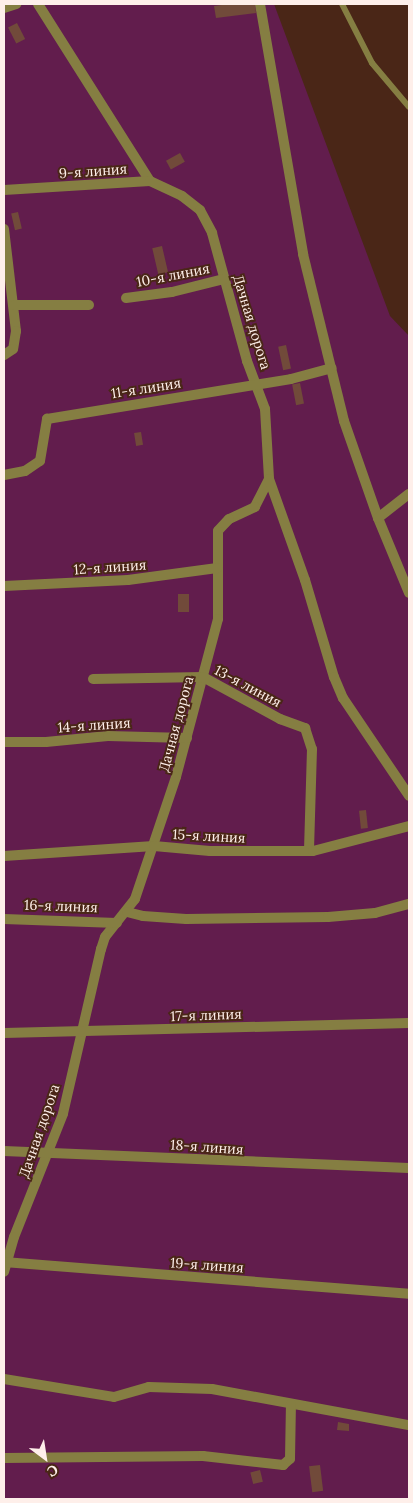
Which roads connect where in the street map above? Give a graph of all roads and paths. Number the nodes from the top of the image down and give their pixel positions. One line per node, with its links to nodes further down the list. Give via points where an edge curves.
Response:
1 (16, 4): 5 (street)
2 (38, 4): 7 (street)
3 (260, 4): 16 (street, via 304,254)
4 (342, 4): 6 (lane, via 372,62)
5 (4, 8)
6 (409, 107)
7 (150, 182): 8 (street, 9-я линия); 9 (street, 9-я линия)
8 (4, 190)
9 (182, 196): 11 (street, Дачная дорога, via 207,220)
10 (4, 229): 13 (street)
11 (224, 279): 12 (street, 10-я линия, via 172,292); 17 (street, Дачная дорога, via 246,361)
12 (126, 298)
13 (14, 305): 14 (street); 15 (street, via 15,341 10,353)
14 (89, 305)
15 (4, 355)
16 (332, 368): 17 (street, 11-я линия); 21 (street, via 344,421)
17 (257, 384): 18 (street, 11-я линия, via 47,419 40,461 24,471); 19 (street, Дачная дорога, via 265,409)
18 (4, 475)
19 (269, 479): 22 (street, Дачная дорога, via 255,507 229,519 218,531); 29 (street, via 343,698)
20 (409, 494): 21 (street)
21 (378, 518): 24 (street)
22 (217, 568): 23 (street, 12-я линия, via 128,580); 25 (street, Дачная дорога, via 218,619)
23 (4, 586)
24 (409, 594)
25 (202, 677): 26 (street, 13-я линия); 27 (street, Дачная дорога); 32 (street, 13-я линия, via 280,719 305,728 312,749)
26 (93, 679)
27 (187, 738): 28 (street, 14-я линия, via 108,736); 31 (street, Дачная дорога)
28 (4, 742)
29 (409, 796)
30 (409, 826): 32 (street, 15-я линия)
31 (154, 846): 32 (street, 15-я линия, via 210,851); 33 (street, 15-я линия); 35 (street, Дачная дорога)
32 (309, 851)
33 (4, 856)
34 (409, 904): 35 (street, via 375,913 328,917 186,919)
35 (127, 912): 37 (street, Дачная дорога)
36 (4, 919): 37 (street, 16-я линия)
37 (117, 923): 39 (street, Дачная дорога, via 101,949)
38 (409, 1023): 39 (street, 17-я линия)
39 (81, 1032): 40 (street, 17-я линия); 42 (street, Дачная дорога, via 63,1114)
40 (4, 1033)
41 (4, 1151): 42 (street, 18-я линия)
42 (48, 1153): 43 (street, 18-я линия); 44 (street, Дачная дорога)
43 (409, 1168)
44 (5, 1262): 45 (street, Дачная дорога); 46 (street, 19-я линия)
45 (4, 1272)
46 (409, 1294)
47 (4, 1378): 48 (street, via 114,1397 149,1387 212,1389)
48 (291, 1404): 49 (street); 50 (street, via 290,1459 283,1465 203,1456)
49 (409, 1425)
50 (4, 1458)

